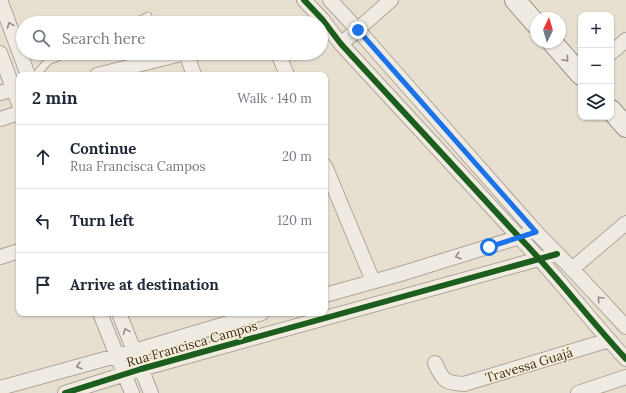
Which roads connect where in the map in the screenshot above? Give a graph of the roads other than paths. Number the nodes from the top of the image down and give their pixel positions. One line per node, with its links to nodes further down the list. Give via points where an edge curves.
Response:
1 (0, 0): 13 (street, one-way to 1)
2 (304, 0): 7 (street)
3 (330, 0): 6 (street)
4 (391, 0): 11 (street)
5 (515, 0): 8 (main road)
6 (342, 14): 9 (street); 11 (street)
7 (319, 16)
8 (530, 17)
9 (328, 18)
10 (328, 27): 14 (street)
11 (358, 30): 14 (street); 37 (street)
12 (626, 40): 16 (street)
13 (16, 43)
14 (341, 44): 38 (street)
15 (557, 48): 28 (main road, one-way to 28)
16 (614, 50)
17 (0, 53): 29 (street)
18 (22, 60): 23 (street, one-way to 18)
19 (50, 60): 24 (lane)
20 (158, 60): 25 (street)
21 (189, 60): 26 (street)
22 (281, 60): 27 (street)
23 (27, 72)
24 (39, 72)
25 (110, 72)
26 (193, 72)
27 (286, 72)
28 (578, 72)
29 (11, 90): 30 (street)
30 (16, 99)
31 (16, 114): 33 (street)
32 (614, 114): 34 (main road)
33 (0, 118)
34 (626, 128)
35 (328, 173): 44 (street)
36 (626, 223): 43 (street)
37 (536, 232): 38 (street); 40 (street)
38 (519, 237): 42 (street); 44 (street, one-way to 44)
39 (16, 252): 41 (street)
40 (557, 254): 42 (street, Rua Francisca Campos); 43 (street)
41 (0, 257)
42 (540, 259): 50 (street); 55 (street, Rua Francisca Campos)
43 (572, 269): 49 (street, one-way to 43)
44 (373, 281): 45 (street)
45 (328, 294)
46 (101, 316): 52 (street)
47 (120, 316): 51 (street, one-way to 47)
48 (252, 316): 51 (street, Rua Francisca Campos)
49 (626, 327)
50 (608, 340): 53 (street); 54 (street, Travessa Guajá, via 464,384 445,381)
51 (134, 351): 52 (street, Rua Francisca Campos); 55 (street)
52 (117, 355): 56 (street); 58 (street, Rua Francisca Campos, one-way to 58)
53 (626, 359)
54 (435, 363)
55 (141, 369): 56 (street, Rua Francisca Campos); 61 (street)
56 (125, 375): 59 (street, Rua Francisca Campos); 60 (street)
57 (626, 377): 62 (street)
58 (0, 388)
59 (65, 393)
60 (132, 393)
61 (151, 393)
62 (578, 393)

